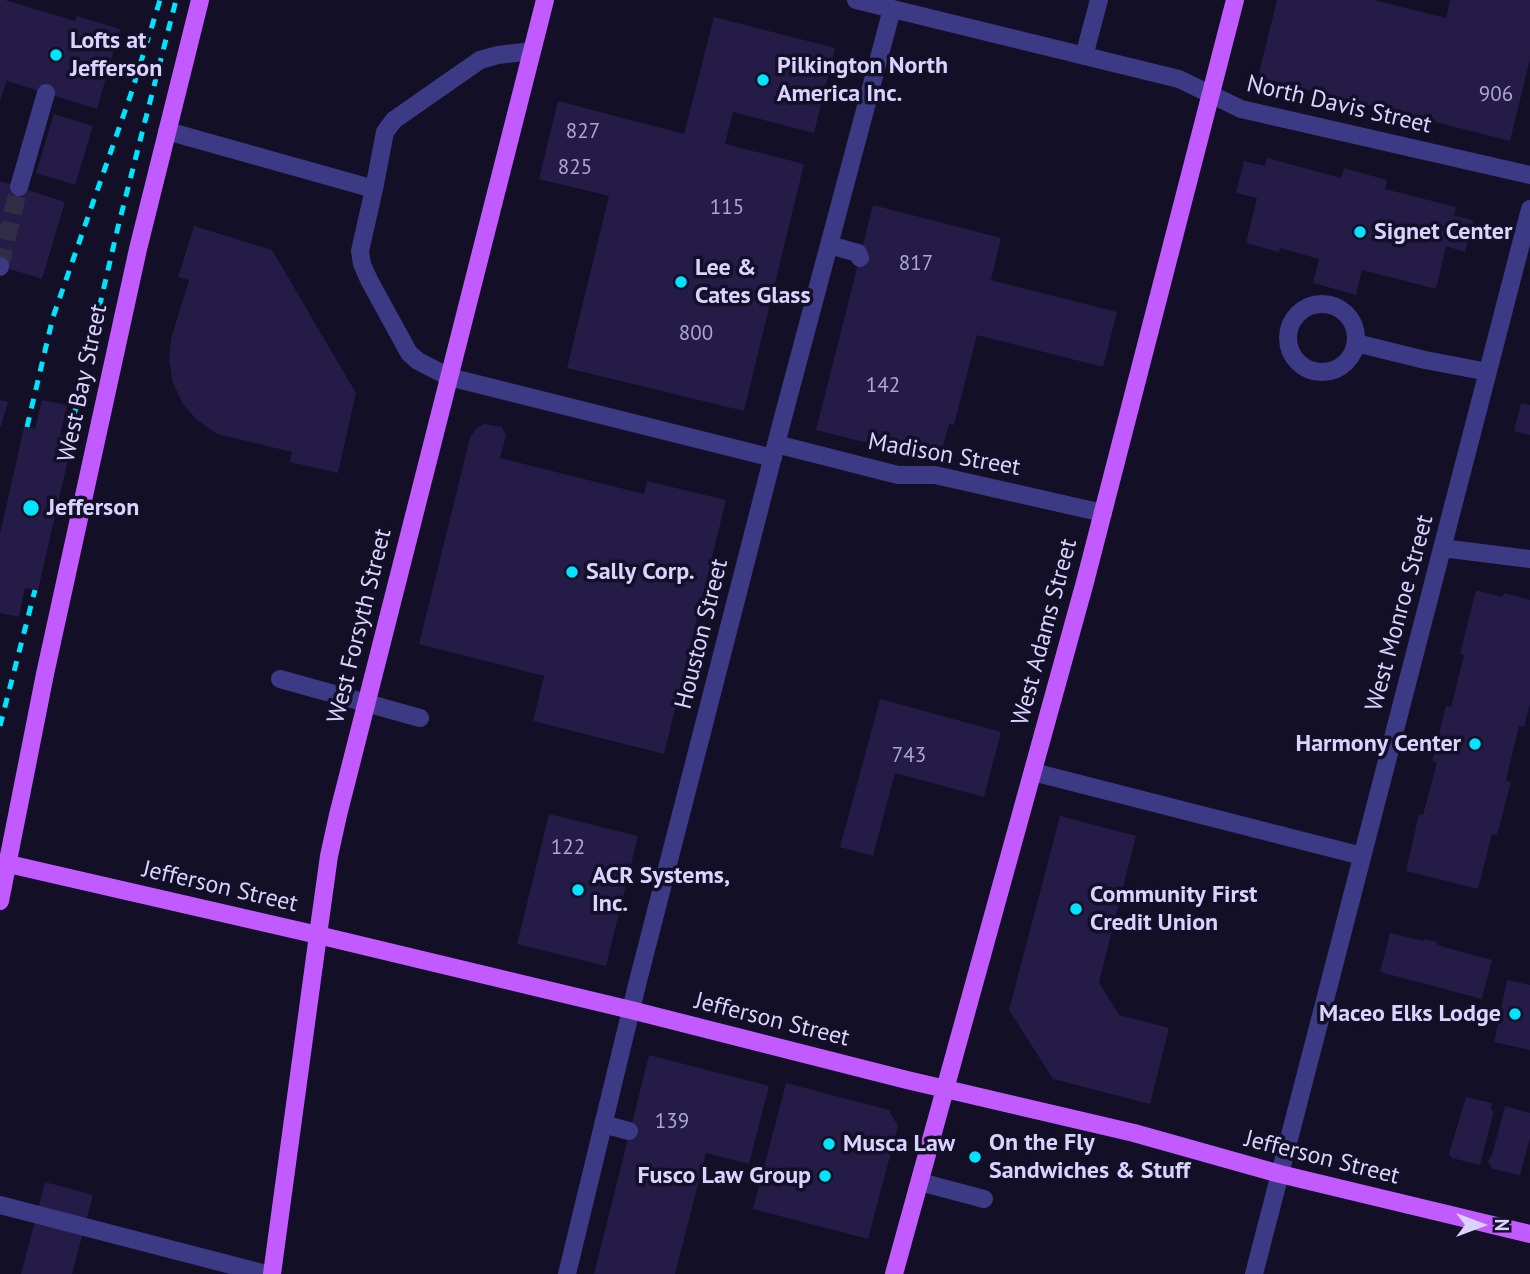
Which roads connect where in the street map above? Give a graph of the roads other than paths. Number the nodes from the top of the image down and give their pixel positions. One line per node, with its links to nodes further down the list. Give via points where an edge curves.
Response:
1 (200, 0): 11 (main road, West Bay Street)
2 (544, 0): 7 (main road, West Forsyth Street)
3 (856, 0): 6 (street, North Davis Street)
4 (1099, 0): 8 (street)
5 (1235, 0): 10 (main road, West Adams Street)
6 (892, 9): 8 (street, North Davis Street); 16 (street, Houston Street)
7 (532, 51): 14 (street, Madison Street, via 480,60 394,120 385,132); 20 (main road, West Forsyth Street)
8 (1084, 56): 10 (street, North Davis Street, via 1179,79)
9 (46, 93): 13 (street)
10 (1210, 95): 12 (street, North Davis Street, via 1241,109); 22 (main road, West Adams Street)
11 (167, 131): 14 (street); 30 (main road, West Bay Street)
12 (1530, 175)
13 (19, 187)
14 (374, 189): 20 (street, Madison Street, via 360,251 362,264 409,353)
15 (1530, 209): 19 (street, West Monroe Street)
16 (829, 244): 17 (street, via 858,253); 21 (street, Houston Street)
17 (860, 258)
18 (1356, 343): 19 (street)
19 (1488, 372): 23 (street, West Monroe Street)
20 (449, 377): 21 (street, Madison Street); 26 (main road, West Forsyth Street)
21 (774, 451): 22 (street, Madison Street, via 898,475 935,475); 33 (street, Houston Street)
22 (1103, 513): 28 (main road, West Adams Street)
23 (1443, 548): 24 (street); 29 (street, West Monroe Street)
24 (1530, 559)
25 (280, 679): 26 (street)
26 (366, 702): 27 (street); 32 (main road, West Forsyth Street, via 329,856)
27 (420, 718)
28 (1032, 772): 29 (street); 34 (main road, West Adams Street)
29 (1362, 856): 37 (street, West Monroe Street)
30 (3, 863): 31 (main road, West Bay Street); 32 (main road, Jefferson Street)
31 (0, 901)
32 (318, 935): 33 (main road, Jefferson Street); 43 (main road, West Forsyth Street)
33 (631, 1010): 34 (main road, Jefferson Street); 35 (street, Houston Street)
34 (946, 1089): 37 (main road, Jefferson Street, via 1134,1133); 38 (main road, West Adams Street)
35 (603, 1124): 36 (street); 44 (street, Houston Street)
36 (629, 1131)
37 (1280, 1174): 41 (main road, Jefferson Street); 46 (street, West Monroe Street)
38 (920, 1182): 39 (street); 45 (main road, West Adams Street)
39 (984, 1199)
40 (0, 1205): 42 (street)
41 (1530, 1234)
42 (266, 1274)
43 (272, 1274)
44 (567, 1274)
45 (894, 1274)
46 (1254, 1274)

